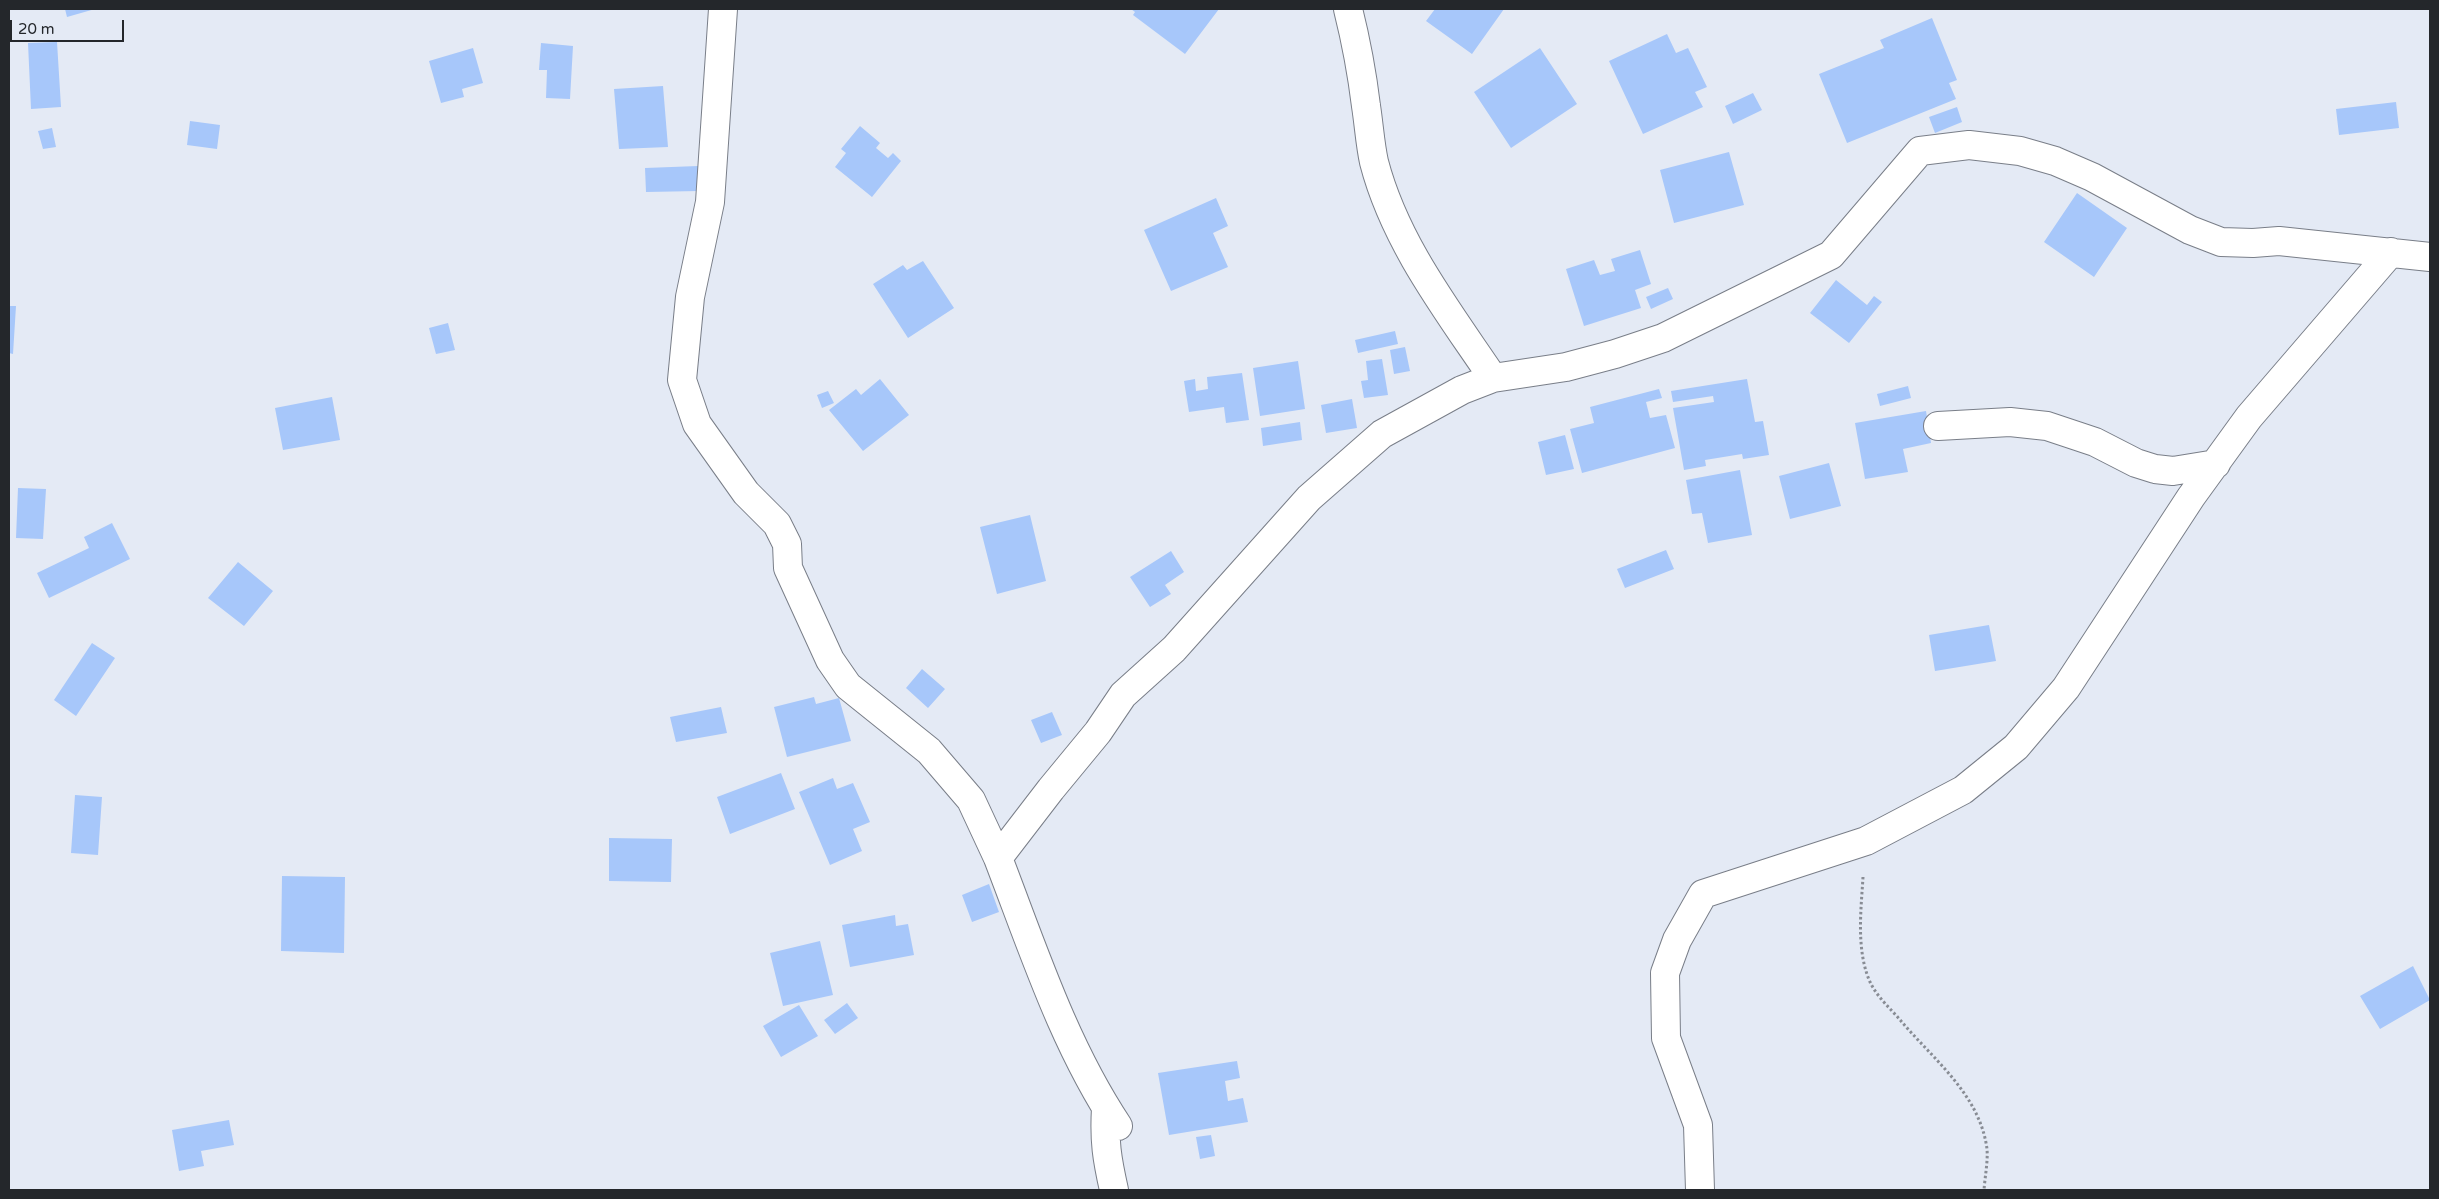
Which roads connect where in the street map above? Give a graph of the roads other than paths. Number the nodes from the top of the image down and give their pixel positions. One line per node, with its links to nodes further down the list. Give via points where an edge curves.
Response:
1 (723, 9): 8 (street, via 710,202 690,297 682,380 697,424 746,493 777,524 788,544 788,568 830,660 848,686 929,752 971,800)
2 (1348, 9): 5 (street, via 1372,151 1388,202 1406,243 1433,290)
3 (2391, 252): 4 (street); 5 (street, via 2279,241 2221,242 2190,230 2092,177 2029,153 1978,145 1920,151 1831,255 1663,338 1566,367); 7 (street, via 2249,417)
4 (2430, 257)
5 (1493, 378): 8 (street, via 1462,390 1382,434 1309,498 1174,649 1123,695 1098,732)
6 (1938, 426): 7 (street, via 2010,422 2047,426 2095,442 2155,469 2173,471)
7 (2216, 464): 10 (street, via 2163,538 2066,688 2016,747 1962,790 1866,842 1703,894 1677,940 1665,973 1666,1038 1698,1125)
8 (998, 858): 9 (street, via 1060,1016 1112,1117 1104,1137)
9 (1114, 1190)
10 (1700, 1190)

